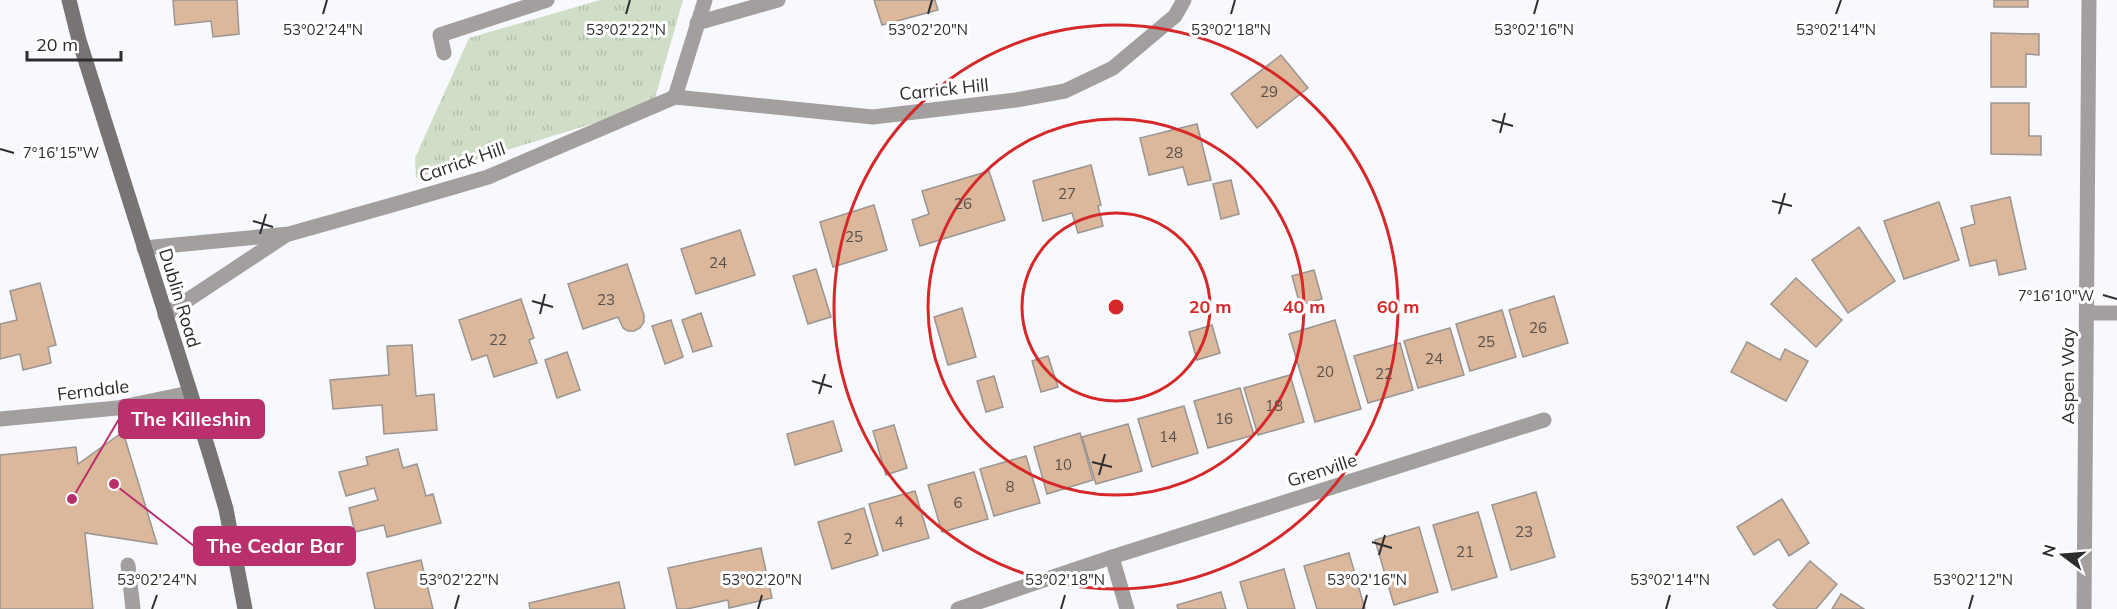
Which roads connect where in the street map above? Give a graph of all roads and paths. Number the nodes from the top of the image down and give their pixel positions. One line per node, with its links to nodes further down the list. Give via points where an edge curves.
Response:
1 (69, 0): 11 (main road, Dublin Road)
2 (547, 0): 8 (street, via 440,35)
3 (705, 0): 7 (street)
4 (778, 0): 7 (street)
5 (1184, 0): 9 (street, Carrick Hill, via 1175,16 1113,68 1065,91 873,117)
6 (2089, 0): 12 (street, Aspen Way)
7 (697, 23): 9 (street)
8 (444, 53)
9 (675, 97): 10 (street, Carrick Hill, via 488,177)
10 (289, 234): 11 (street, Carrick Hill); 14 (street, Carrick Hill)
11 (144, 248): 14 (main road, Dublin Road)
12 (2087, 313): 13 (street); 24 (street, Aspen Way)
13 (2117, 313)
14 (165, 315): 15 (main road, Dublin Road)
15 (189, 393): 16 (street, Ferndale, via 117,408); 21 (main road, Dublin Road, via 226,509)
16 (0, 419)
17 (1544, 420): 18 (street, Grenville)
18 (1112, 557): 22 (street, Grenville); 23 (street)
19 (128, 565): 20 (street)
20 (133, 609)
21 (245, 609)
22 (958, 609)
23 (1127, 609)
24 (2084, 609)

